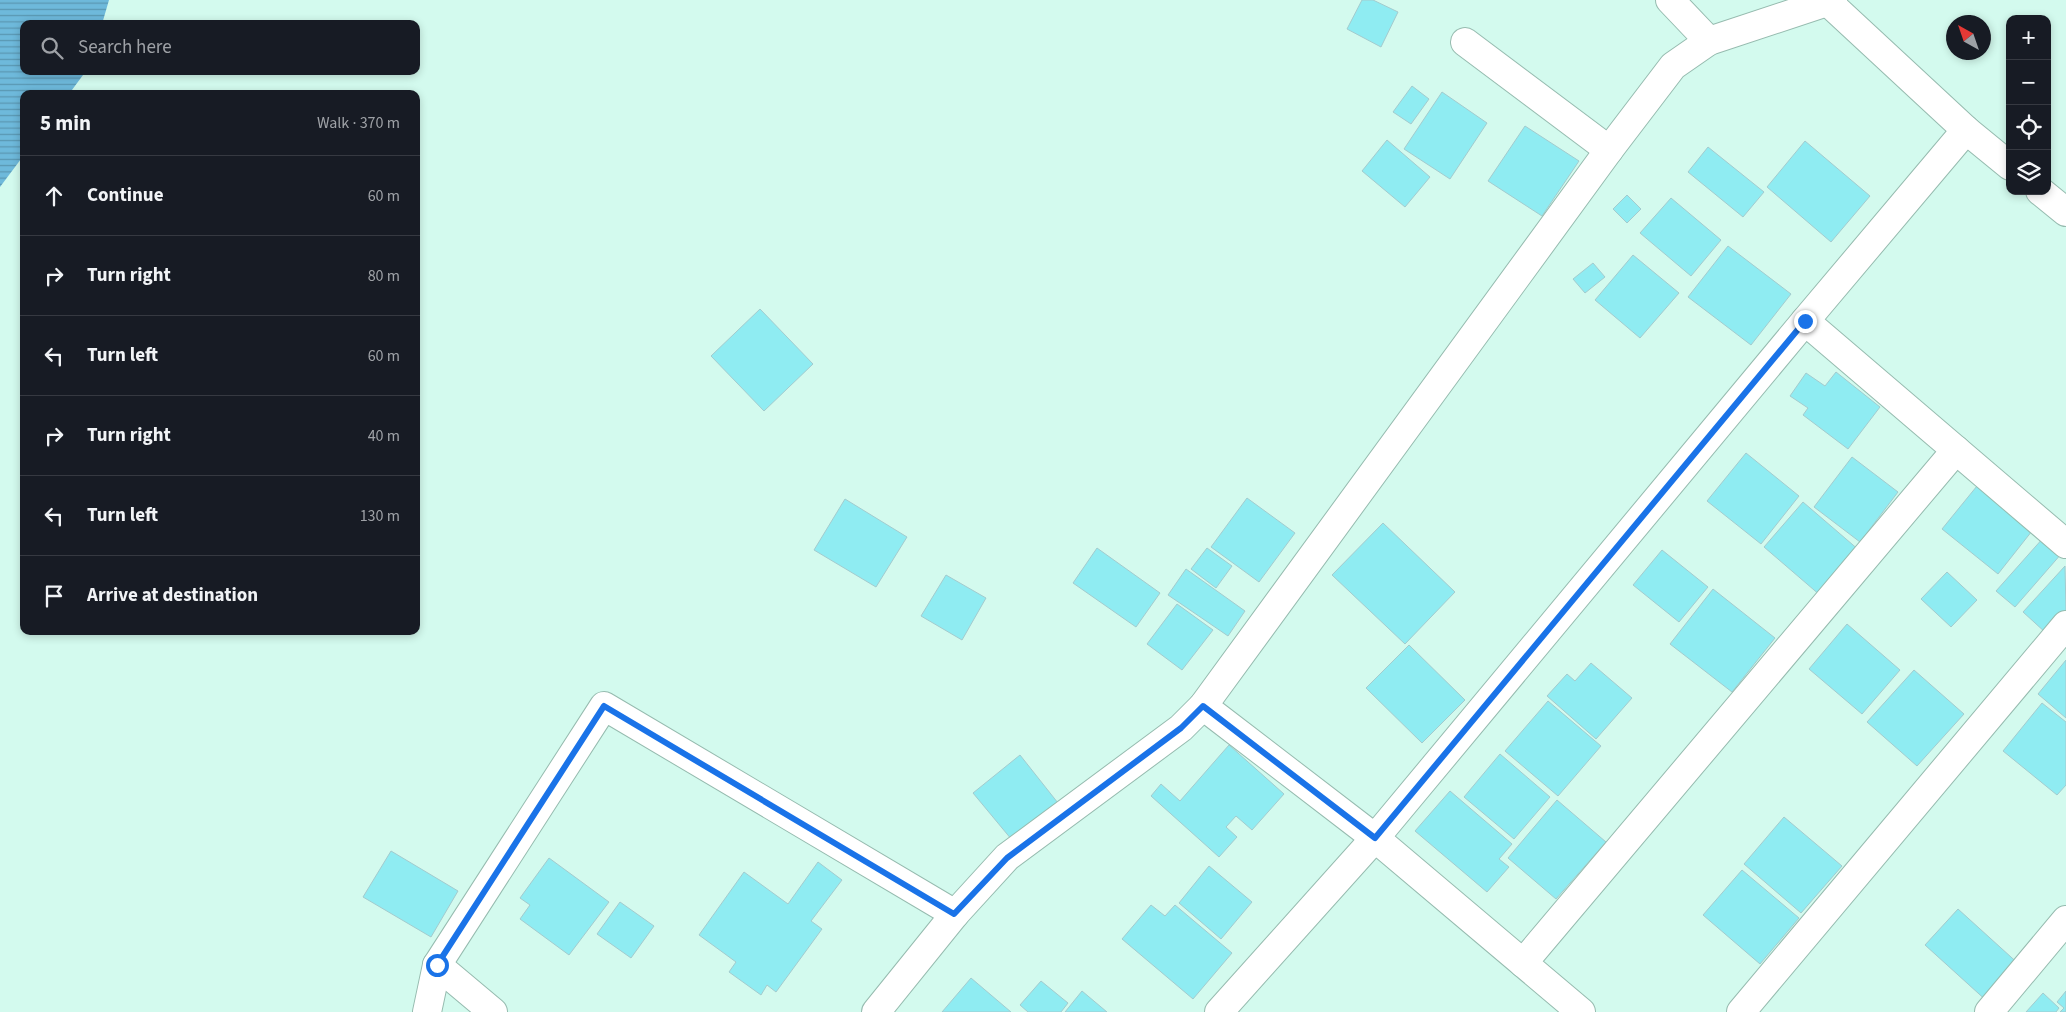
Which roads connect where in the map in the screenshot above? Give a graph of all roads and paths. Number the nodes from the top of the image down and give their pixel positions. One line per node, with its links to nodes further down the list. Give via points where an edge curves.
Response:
1 (1670, 0): 3 (street)
2 (1830, 1): 3 (street); 5 (street)
3 (1709, 41): 6 (street, via 1673,66)
4 (1464, 42): 6 (street)
5 (1966, 130): 7 (street); 10 (street)
6 (1609, 150): 14 (street)
7 (2006, 163)
8 (2045, 195): 9 (street)
9 (2066, 212)
10 (1805, 321): 11 (street); 15 (street)
11 (1956, 450): 12 (street); 18 (street)
12 (2066, 544)
13 (2066, 625): 25 (street)
14 (1203, 706): 15 (street); 16 (street, via 1181,728 1007,858)
15 (1375, 838): 18 (street); 23 (street)
16 (954, 914): 19 (street, via 604,706); 22 (street)
17 (2066, 920): 26 (street)
18 (1523, 963): 24 (street)
19 (437, 965): 20 (street); 21 (street)
20 (427, 1012)
21 (493, 1012)
22 (876, 1012)
23 (1220, 1012)
24 (1581, 1012)
25 (1741, 1012)
26 (1988, 1012)

